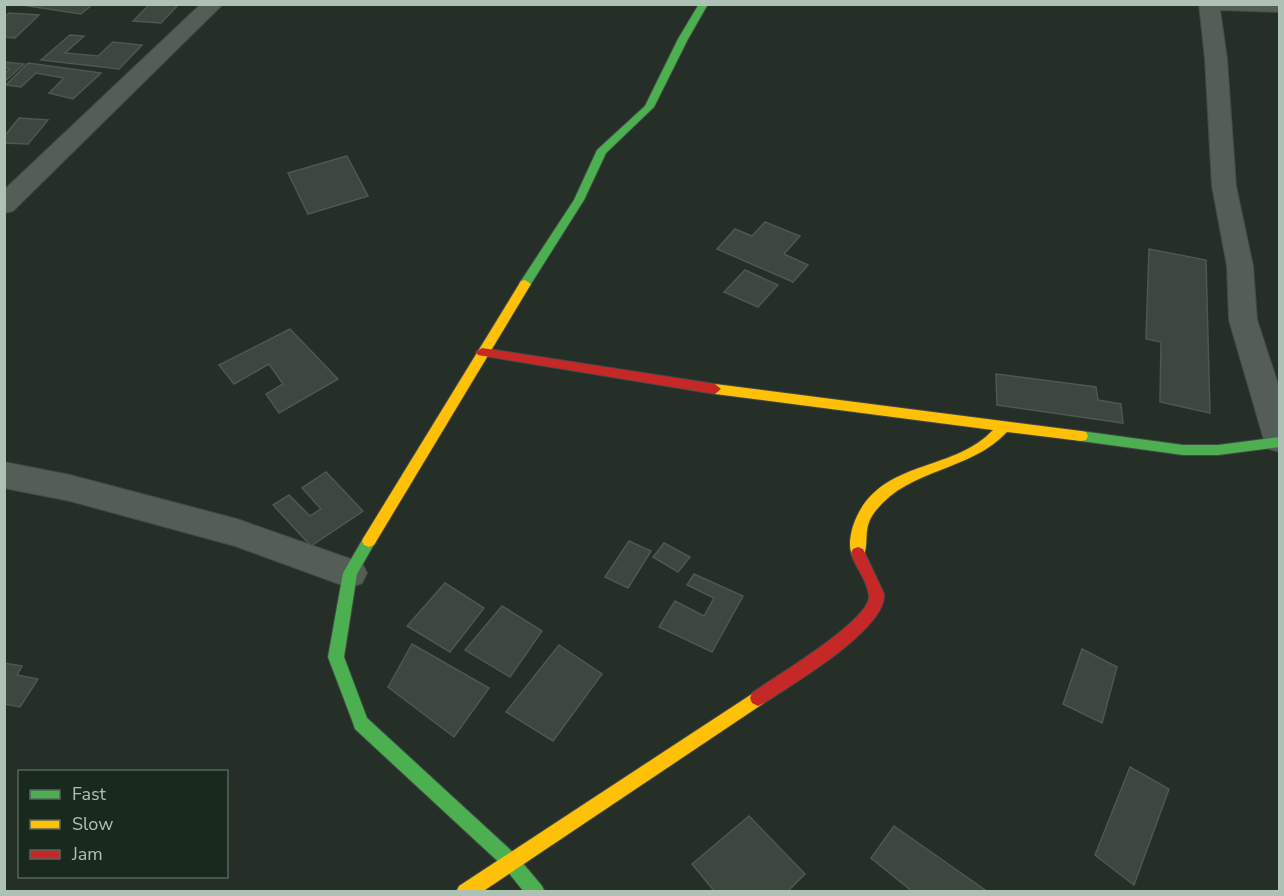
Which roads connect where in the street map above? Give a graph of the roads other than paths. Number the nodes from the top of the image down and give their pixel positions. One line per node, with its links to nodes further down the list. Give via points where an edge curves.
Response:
1 (213, 4): 6 (street)
2 (704, 4): 7 (street, via 649,107 601,152 579,200)
3 (1209, 4): 9 (street, via 1224,186 1240,266 1243,320)
4 (1219, 4): 5 (street)
5 (1280, 6)
6 (4, 205)
7 (482, 352): 8 (street, via 742,393); 11 (street)
8 (1005, 425): 9 (street, via 1183,450 1218,450); 12 (street, via 990,444 906,475 886,488 869,507 857,538 858,552 877,596 874,609 853,631 715,730)
9 (1280, 441)
10 (4, 475): 11 (street, via 70,488 237,533)
11 (350, 573): 12 (street, via 336,657 361,723)
12 (510, 861): 13 (street); 14 (street)
13 (465, 891)
14 (536, 891)

